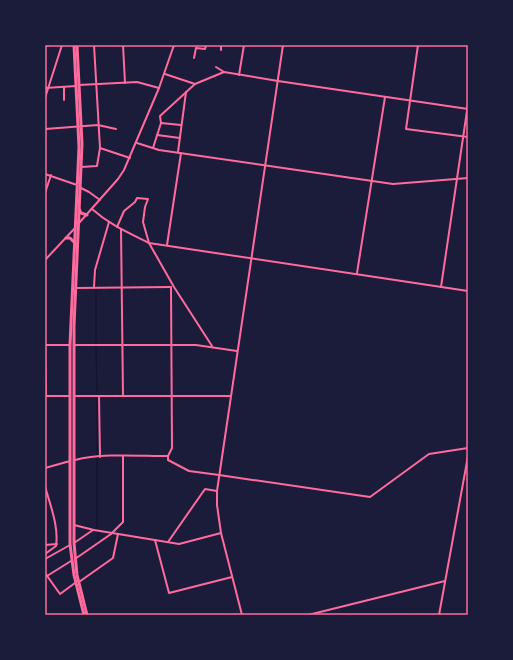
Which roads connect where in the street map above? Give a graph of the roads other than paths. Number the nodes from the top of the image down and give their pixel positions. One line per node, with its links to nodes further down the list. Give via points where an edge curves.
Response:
1 (51, 45): 12 (street)
2 (62, 45): 26 (street)
3 (76, 45): 23 (highway)
4 (94, 45): 21 (street)
5 (123, 45): 20 (street)
6 (174, 45): 17 (street)
7 (206, 45): 14 (street, via 205,49 196,48)
8 (221, 45): 13 (street)
9 (244, 45): 18 (street)
10 (283, 45): 19 (street)
11 (418, 45): 32 (street)
12 (45, 46)
13 (221, 50)
14 (194, 58)
15 (216, 67): 16 (street)
16 (224, 72): 18 (street); 22 (street)
17 (165, 74): 22 (street); 27 (street)
18 (239, 75): 19 (street)
19 (278, 81): 29 (street); 50 (street)
20 (125, 83): 21 (street); 27 (street, via 137,82)
21 (97, 84): 23 (street); 36 (street)
22 (195, 84): 28 (street)
23 (78, 86): 24 (street); 37 (highway)
24 (64, 87): 26 (street); 31 (street)
25 (45, 88): 26 (street)
26 (48, 88): 30 (street)
27 (159, 88): 45 (street)
28 (186, 91): 35 (street, via 160,116); 38 (street)
29 (384, 97): 32 (street); 56 (street)
30 (45, 98)
31 (64, 100)
32 (410, 101): 34 (street); 42 (street, via 406,129)
33 (468, 104): 34 (street)
34 (468, 109): 42 (street)
35 (161, 123): 38 (street); 41 (street)
36 (98, 125): 37 (street); 40 (street); 46 (street)
37 (80, 126): 39 (street); 51 (highway); 57 (highway)
38 (181, 126): 44 (street)
39 (45, 129)
40 (116, 129)
41 (157, 135): 44 (street); 47 (street)
42 (463, 136): 43 (street); 55 (street)
43 (468, 137)
44 (180, 138): 48 (street)
45 (137, 143): 47 (street); 49 (street)
46 (100, 148): 49 (street); 51 (street, via 97,166)
47 (153, 148): 48 (street)
48 (179, 153): 50 (street); 72 (street)
49 (130, 158): 60 (street, via 118,179)
50 (266, 165): 56 (street); 73 (street)
51 (81, 167): 58 (highway)
52 (45, 174): 53 (street)
53 (51, 175): 57 (street); 59 (street)
54 (468, 178): 55 (street)
55 (457, 180): 56 (street, via 393,184); 78 (street)
56 (372, 181): 75 (street)
57 (77, 185): 67 (highway)
58 (80, 188): 60 (street); 62 (highway)
59 (45, 193)
60 (100, 200): 61 (street)
61 (92, 209): 63 (street); 64 (street)
62 (79, 210): 63 (highway); 65 (highway)
63 (87, 214): 65 (street)
64 (109, 222): 66 (street); 76 (street, via 94,270)
65 (78, 224): 67 (street); 79 (highway)
66 (117, 227): 68 (street); 71 (street, via 124,211 137,198 148,199 143,222)
67 (75, 229): 69 (street); 70 (highway)
68 (121, 229): 71 (street); 80 (street)
69 (66, 238): 70 (highway); 74 (street)
70 (75, 243): 84 (highway)
71 (149, 243): 72 (street); 77 (street)
72 (167, 245): 73 (street)
73 (252, 259): 75 (street); 87 (street)
74 (45, 260)
75 (357, 273): 78 (street)
76 (94, 287): 79 (street); 80 (street)
77 (173, 287): 80 (street); 82 (street); 86 (street)
78 (441, 287): 81 (street)
79 (76, 288): 84 (highway)
80 (122, 288): 85 (street)
81 (468, 291)
82 (171, 344): 85 (street); 86 (street); 92 (street)
83 (45, 345): 84 (street); 88 (street)
84 (72, 345): 85 (street); 89 (highway)
85 (122, 345): 91 (street)
86 (212, 346): 87 (street)
87 (238, 351): 93 (street)
88 (45, 396): 89 (street)
89 (71, 396): 90 (street); 99 (highway)
90 (99, 396): 91 (street); 98 (street)
91 (123, 396): 92 (street)
92 (172, 396): 93 (street); 96 (street, via 172,448)
93 (230, 396): 101 (street)
94 (468, 448): 101 (street, via 429,454 370,498)
95 (123, 456): 96 (street); 98 (street); 106 (street, via 123,519 121,525)
96 (168, 456): 101 (street, via 168,460 189,471)
97 (468, 456): 120 (street)
98 (100, 457): 99 (street)
99 (72, 460): 100 (street); 104 (highway); 112 (highway)
100 (45, 468)
101 (219, 474): 103 (street)
102 (45, 486): 111 (street, via 56,529)
103 (217, 491): 107 (street); 110 (street, via 205,489)
104 (74, 525): 105 (street); 112 (highway)
105 (94, 530): 106 (street); 112 (street)
106 (112, 533): 108 (street); 116 (street)
107 (221, 533): 110 (street, via 179,544); 119 (street)
108 (118, 534): 109 (street); 121 (street, via 113,558)
109 (155, 540): 110 (street); 119 (street, via 169,593)
110 (168, 542)
111 (57, 544): 113 (street); 114 (street)
112 (72, 544): 115 (street); 116 (highway)
113 (45, 545)
114 (45, 554)
115 (45, 559)
116 (73, 560): 118 (street); 121 (highway)
117 (45, 573): 118 (street)
118 (47, 576): 121 (street, via 60,594)
119 (232, 577): 124 (street)
120 (445, 581): 125 (street); 126 (street)
121 (77, 582): 122 (highway); 123 (highway)
122 (84, 615)
123 (87, 615)
124 (242, 615)
125 (308, 615)
126 (439, 615)

